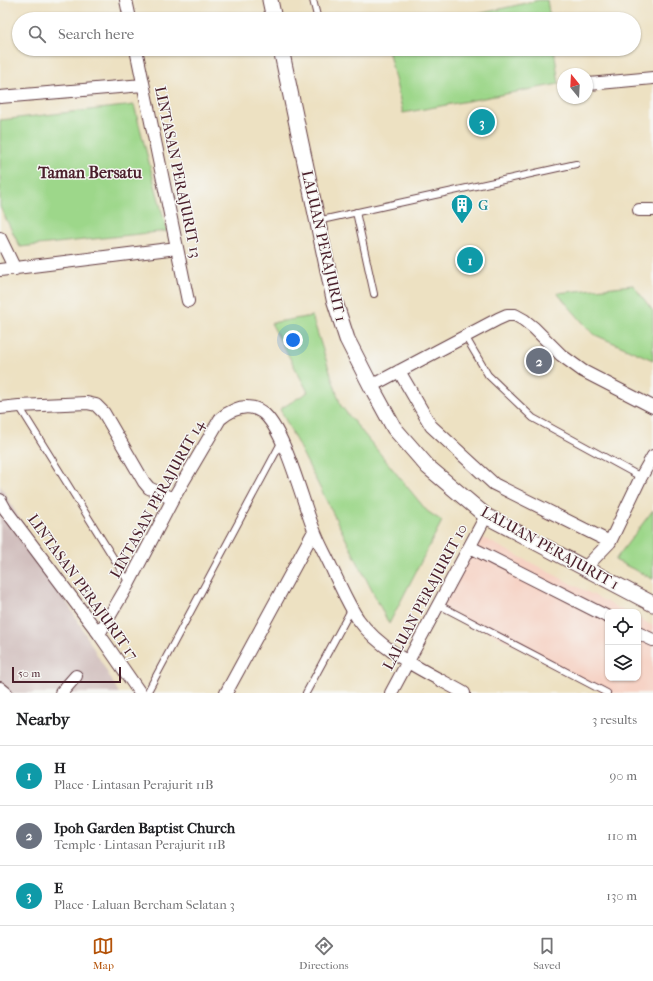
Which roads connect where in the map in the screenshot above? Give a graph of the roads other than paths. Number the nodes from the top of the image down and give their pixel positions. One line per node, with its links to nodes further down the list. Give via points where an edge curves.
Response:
1 (126, 0): 4 (street)
2 (270, 0): 5 (street)
3 (314, 0): 6 (lane)
4 (129, 12)
5 (273, 12)
6 (316, 12)
7 (137, 56): 11 (street, LINTASAN PERAJURIT 13)
8 (282, 56): 17 (street, LALUAN PERAJURIT 1)
9 (653, 78): 10 (street)
10 (593, 84)
11 (143, 85): 12 (street); 19 (street, LINTASAN PERAJURIT 13)
12 (0, 97)
13 (576, 164): 16 (lane)
14 (639, 210): 15 (street)
15 (653, 210)
16 (356, 212): 17 (lane); 22 (lane)
17 (317, 221): 26 (street, LALUAN PERAJURIT 1, via 334,299 347,339)
18 (0, 238): 20 (street)
19 (178, 248): 20 (street); 23 (street, LINTASAN PERAJURIT 13)
20 (15, 269): 21 (street)
21 (0, 270)
22 (374, 294)
23 (188, 301)
24 (465, 336): 25 (street); 27 (street, via 507,315 515,315 534,328 561,355 583,371); 32 (lane, via 488,375 533,418)
25 (399, 371): 26 (street); 37 (street, via 431,426 494,484)
26 (371, 386): 35 (street, LALUAN PERAJURIT 1, via 394,428 428,467)
27 (651, 405)
28 (19, 406): 29 (street); 33 (street, via 87,403 96,405 104,412 144,482 149,488); 40 (lane)
29 (0, 408)
30 (282, 440): 33 (street, LINTASAN PERAJURIT 14, via 270,420 261,412 240,408 231,410 220,419); 36 (street); 54 (lane)
31 (653, 456): 32 (street)
32 (641, 477): 37 (street)
33 (173, 499): 40 (street, LINTASAN PERAJURIT 14)
34 (0, 500): 45 (street, LINTASAN PERAJURIT 17)
35 (486, 516): 38 (street, LALUAN PERAJURIT 10); 39 (street, LALUAN PERAJURIT 1)
36 (314, 531): 43 (street); 55 (street)
37 (610, 542): 39 (street)
38 (470, 546): 42 (street, LALUAN PERAJURIT 10); 44 (street)
39 (584, 568): 41 (street, LALUAN PERAJURIT 1)
40 (129, 583): 45 (street, LINTASAN PERAJURIT 14)
41 (653, 604)
42 (439, 605): 48 (street, LALUAN PERAJURIT 10); 59 (lane)
43 (352, 608): 48 (street, via 358,620 376,640); 56 (lane)
44 (605, 615)
45 (99, 634): 53 (street, LINTASAN PERAJURIT 17)
46 (641, 634): 47 (street)
47 (653, 640)
48 (409, 662): 57 (street, LALUAN PERAJURIT 10); 58 (street)
49 (76, 676): 52 (street)
50 (0, 688): 51 (street)
51 (6, 693)
52 (61, 693)
53 (140, 693)
54 (147, 693)
55 (226, 693)
56 (306, 693)
57 (391, 693)
58 (464, 693)
59 (607, 693)

